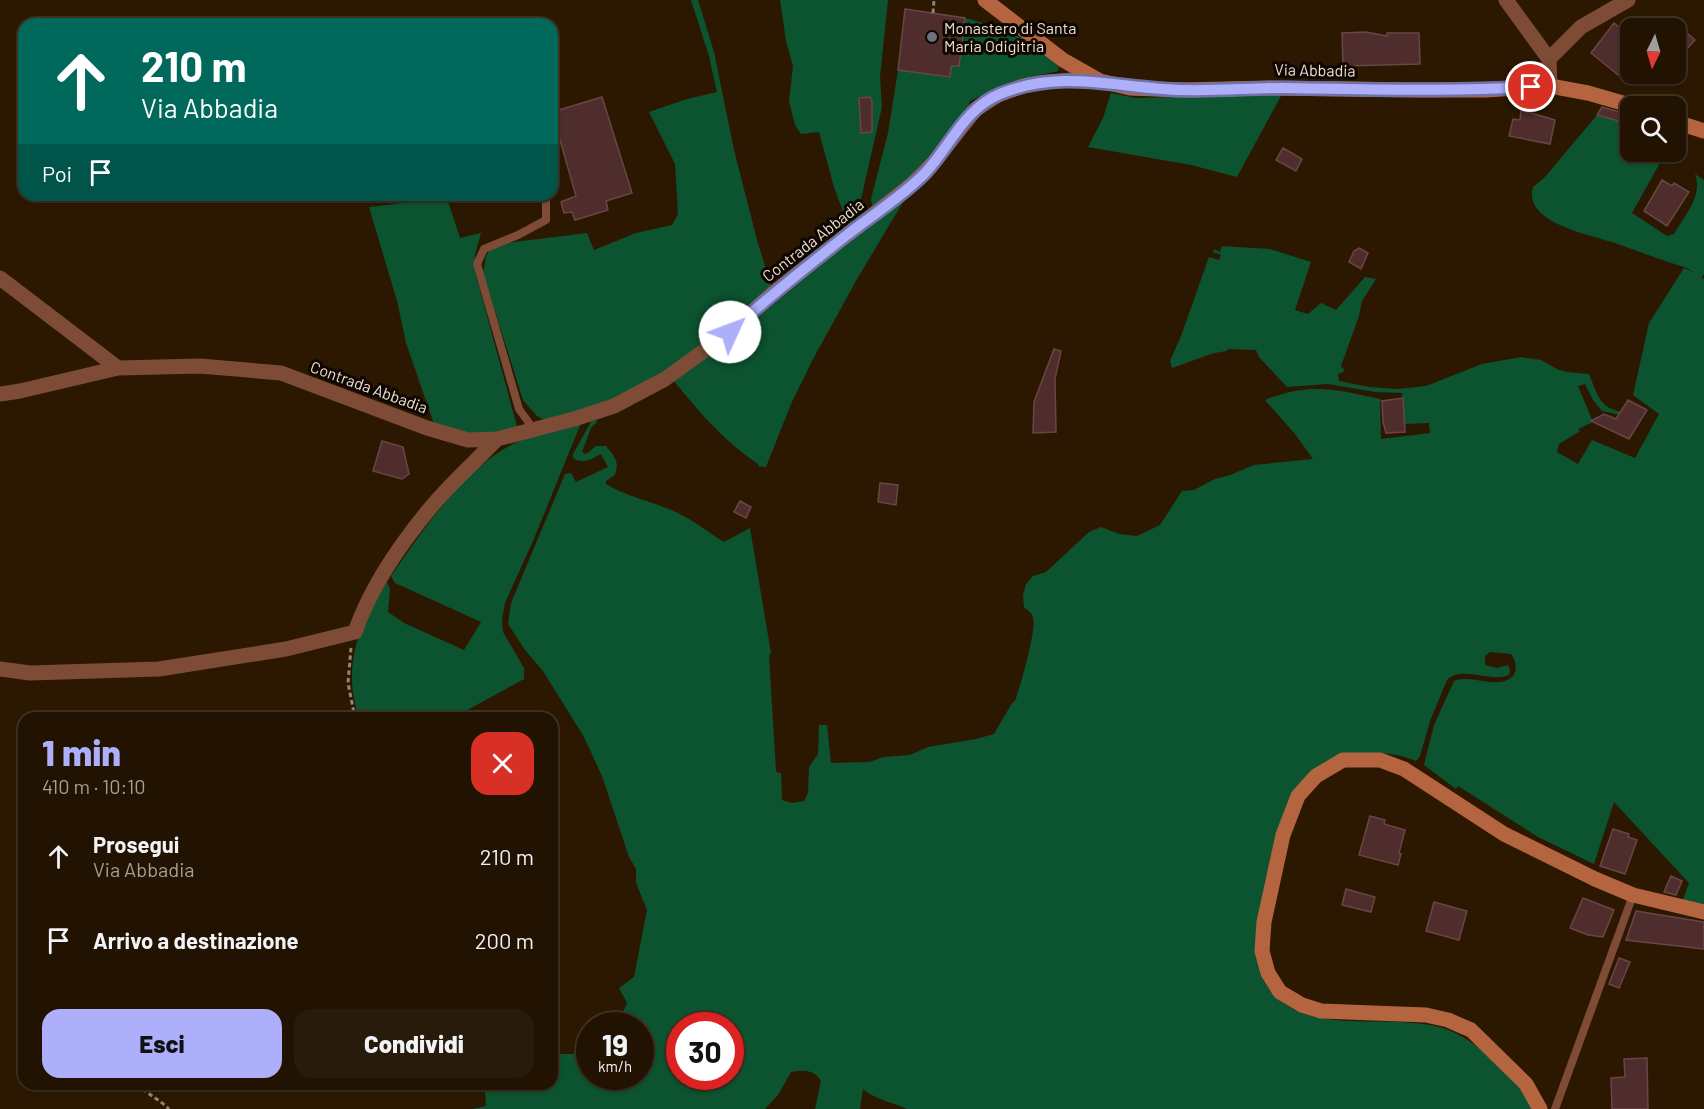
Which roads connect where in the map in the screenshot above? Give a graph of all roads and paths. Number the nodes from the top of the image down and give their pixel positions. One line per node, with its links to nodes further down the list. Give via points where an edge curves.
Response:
1 (934, 0): 5 (path)
2 (985, 0): 7 (street, Via Abbadia, via 1063,60)
3 (1506, 0): 6 (street)
4 (1628, 0): 6 (street, via 1581,27)
5 (933, 13)
6 (1549, 59): 8 (street)
7 (1100, 81): 8 (street, Via Abbadia, via 1130,88 1183,90 1486,90); 16 (street, Contrada Abbadia, via 1048,82 998,94 975,110 911,185 773,293 730,332 665,379 614,406)
8 (1550, 86): 9 (street, Via Abbadia)
9 (1620, 102)
10 (1686, 125): 11 (street)
11 (1704, 131)
12 (546, 201): 16 (lane, via 546,220 484,249 477,264 519,409)
13 (0, 278): 14 (street)
14 (118, 368): 15 (street, Contrada Abbadia); 17 (street, Contrada Abbadia, via 200,366 280,373 427,428 468,440)
15 (0, 394)
16 (534, 430): 17 (street, Contrada Abbadia)
17 (497, 440): 18 (street, via 426,514 364,606)
18 (355, 632): 19 (street, via 286,649 159,669 30,673); 20 (path, via 348,683)
19 (0, 669)
20 (354, 712)
21 (1633, 895): 22 (street); 25 (street, via 1504,834 1404,769 1380,760 1343,760 1316,776 1298,796 1283,835 1264,922 1262,951 1268,973 1280,992 1321,1011 1426,1015 1471,1030 1526,1084); 26 (lane)
22 (1704, 912)
23 (143, 1090): 24 (path)
24 (169, 1109)
25 (1540, 1109)
26 (1555, 1109)

